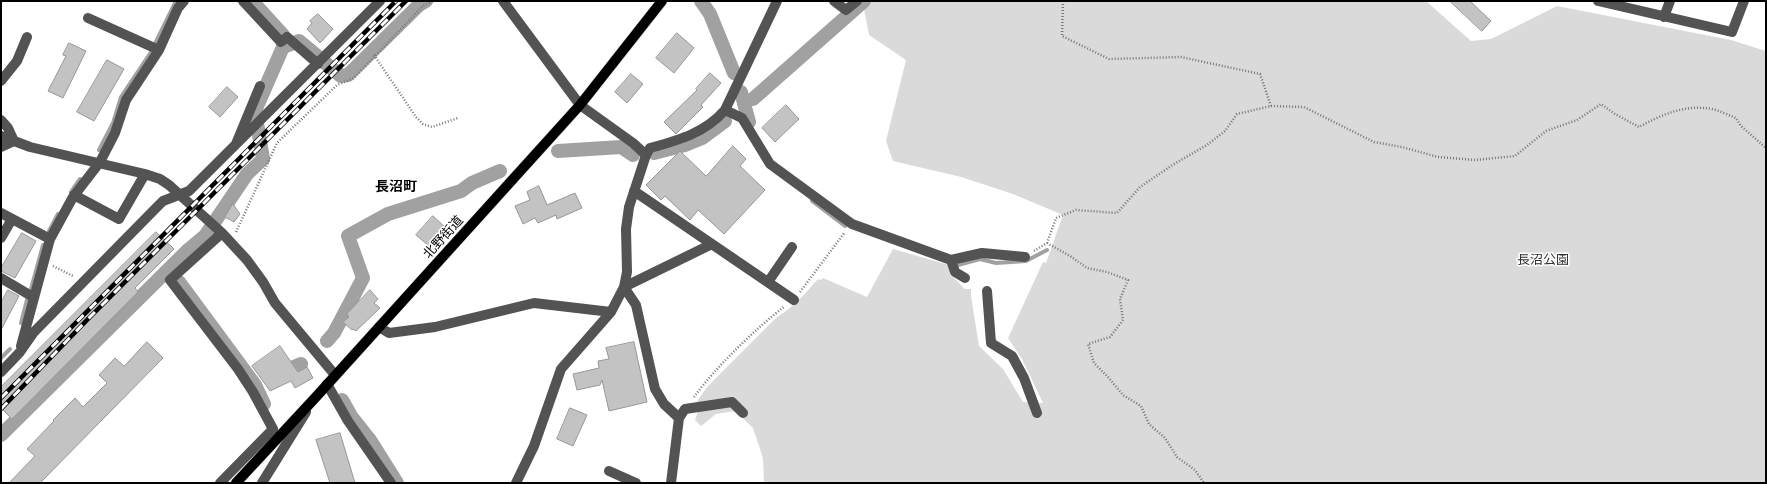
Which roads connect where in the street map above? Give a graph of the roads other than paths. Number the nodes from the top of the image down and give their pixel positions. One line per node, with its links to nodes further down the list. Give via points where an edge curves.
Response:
1 (184, 1): 16 (street, via 178,8)
2 (243, 1): 17 (street, via 281,42 286,37)
3 (380, 1): 17 (street)
4 (503, 1): 20 (street)
5 (662, 1): 20 (main road, 北野街道)
6 (777, 1): 21 (street)
7 (834, 1): 8 (street, via 846,10)
8 (857, 1)
9 (1598, 1): 12 (street)
10 (1670, 1): 13 (street)
11 (1744, 1): 13 (street, via 1732,32)
12 (1625, 4): 13 (street)
13 (1664, 17)
14 (88, 18): 16 (street)
15 (27, 37): 18 (street, via 17,61)
16 (159, 50): 28 (street, via 126,100 115,133)
17 (318, 64): 26 (street)
18 (1, 81)
19 (260, 86): 26 (street)
20 (580, 105): 27 (street); 50 (main road, 北野街道)
21 (725, 110): 27 (street, via 698,132 684,139 650,148); 41 (street, via 742,118 770,164 852,224 910,248)
22 (1, 120): 24 (street)
23 (1, 136): 24 (street)
24 (14, 142): 25 (street); 28 (street)
25 (1, 147)
26 (234, 148): 32 (street, via 189,191)
27 (646, 155): 30 (street)
28 (100, 162): 29 (street); 31 (street)
29 (146, 174): 31 (street, via 118,218); 32 (street, via 160,179)
30 (634, 191): 38 (street); 45 (street, via 626,229 627,272)
31 (74, 195): 37 (street)
32 (181, 195): 35 (street); 51 (street, via 163,201 34,332)
33 (1, 213): 34 (street)
34 (12, 219): 36 (street); 37 (street)
35 (222, 233): 53 (street, via 247,260 275,303); 60 (street, via 170,280 238,369 273,429)
36 (1, 238)
37 (50, 239): 47 (street)
38 (712, 244): 44 (street); 45 (street)
39 (792, 247): 44 (street)
40 (1024, 257): 41 (street, via 982,253)
41 (951, 260): 43 (street, via 955,272)
42 (1, 278): 47 (street)
43 (965, 278)
44 (768, 282): 48 (street)
45 (624, 287): 49 (street); 58 (street, via 636,305 655,389 664,404)
46 (987, 291): 57 (street, via 991,343 1012,356 1024,378)
47 (33, 297): 51 (street)
48 (794, 300)
49 (611, 312): 50 (street, via 534,303 435,327 389,333); 64 (street, via 561,369 534,446)
50 (379, 327): 53 (main road, 北野街道)
51 (20, 352): 52 (street)
52 (1, 372)
53 (335, 376): 54 (main road, 北野街道)
54 (327, 384): 55 (main road, 北野街道); 63 (street, via 348,421)
55 (315, 398): 61 (main road, 北野街道); 62 (street)
56 (743, 413): 58 (street, via 732,402 685,409)
57 (1037, 413)
58 (679, 418): 66 (street)
59 (609, 471): 65 (street)
60 (220, 483)
61 (236, 483)
62 (262, 483)
63 (392, 483)
64 (516, 483)
65 (636, 483)
66 (671, 483)

